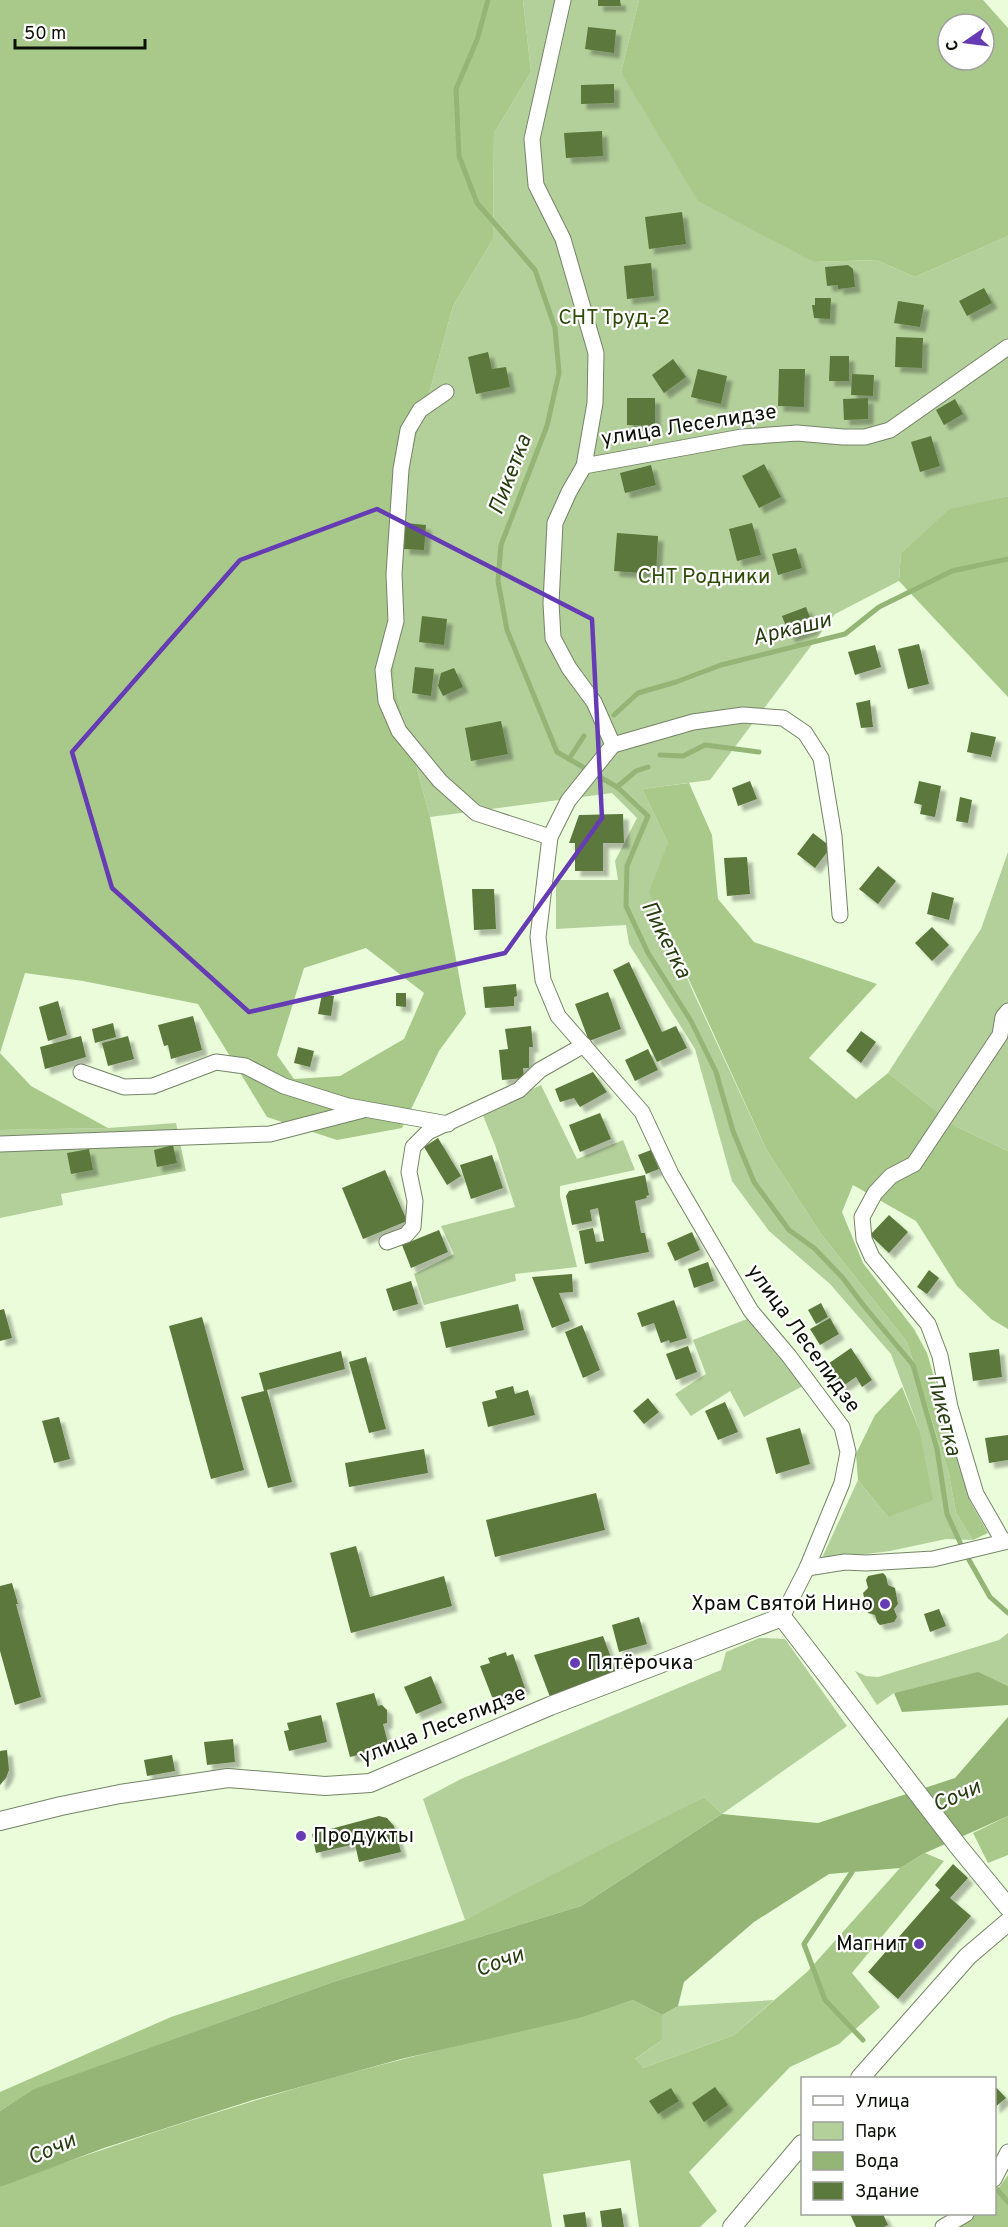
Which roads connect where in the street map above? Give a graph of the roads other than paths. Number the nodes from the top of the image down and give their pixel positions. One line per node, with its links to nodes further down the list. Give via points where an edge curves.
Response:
1 (563, 0): 4 (street, via 532,139 536,185 563,239 596,352 595,403)
2 (1008, 347): 4 (street, улица Леселидзе, via 891,430 865,436 797,433 742,437)
3 (446, 392): 6 (street, via 420,410 408,430 401,469 394,574 396,621 384,670 386,701 399,731 440,781 476,813)
4 (584, 466): 5 (street, улица Леселидзе, via 555,523 553,639 594,702)
5 (613, 745): 6 (street, улица Леселидзе, via 568,801); 7 (street, via 693,722 743,715 783,718 805,734 821,758 834,836)
6 (550, 837): 9 (street, улица Леселидзе, via 538,937 543,980 558,1017)
7 (840, 915)
8 (1006, 1014): 15 (street, via 1000,1035 914,1164 891,1176 876,1192 862,1217 864,1239 872,1257 928,1324 976,1494)
9 (584, 1045): 12 (street, via 540,1070 519,1090); 16 (street, улица Леселидзе, via 642,1112 671,1174 751,1311 842,1427 848,1452 842,1483)
10 (81, 1072): 11 (street, via 124,1087 153,1086 216,1062 245,1066 284,1086)
11 (366, 1109): 12 (street); 13 (street, via 270,1134)
12 (448, 1124): 14 (street, via 428,1132 413,1147 409,1172 415,1201 413,1227 406,1235)
13 (0, 1144)
14 (387, 1242)
15 (1006, 1541): 16 (street, via 933,1559 845,1562)
16 (807, 1568): 17 (street, улица Леселидзе)
17 (782, 1617): 18 (street, улица Леселидзе, via 550,1706 370,1784 325,1786 228,1778 120,1794); 19 (street)
18 (0, 1821)
19 (1008, 1907)
20 (1008, 1922): 21 (street, via 968,1956)
21 (862, 2077)
22 (801, 2145): 26 (street)
23 (1008, 2152): 24 (street)
24 (996, 2175)
25 (964, 2215): 27 (street)
26 (733, 2226)
27 (943, 2227)

